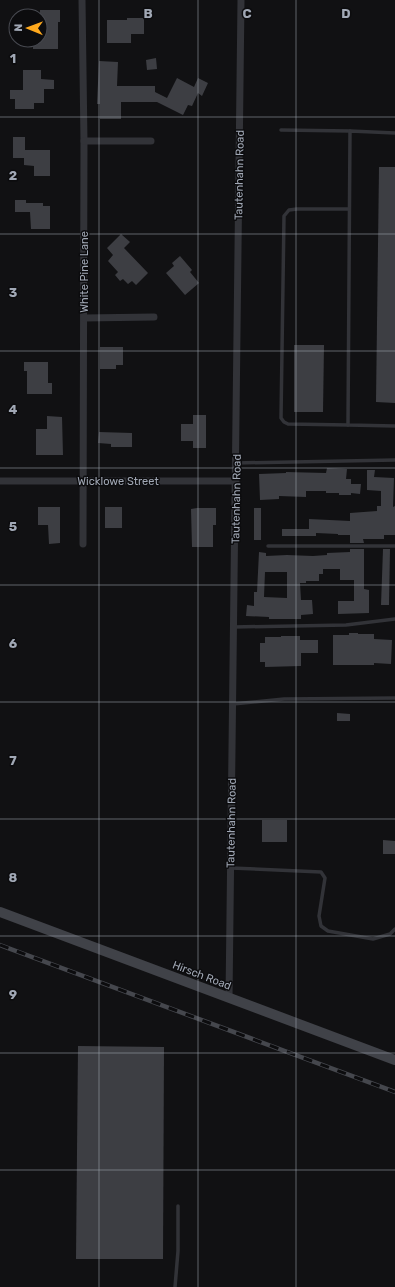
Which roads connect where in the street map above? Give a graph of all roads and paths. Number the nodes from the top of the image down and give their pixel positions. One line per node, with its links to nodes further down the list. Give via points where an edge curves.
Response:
1 (82, 0): 6 (street, White Pine Lane)
2 (241, 0): 14 (street, Tautenhahn Road)
3 (281, 130): 4 (lane)
4 (350, 131): 5 (lane); 8 (lane)
5 (395, 133)
6 (84, 141): 7 (street); 10 (street, White Pine Lane)
7 (151, 141)
8 (349, 209): 11 (lane); 11 (lane, via 297,209 289,210 284,216 281,410 282,420 288,424)
9 (154, 316): 10 (street)
10 (84, 318): 16 (street, White Pine Lane)
11 (348, 426): 12 (lane)
12 (395, 426)
13 (395, 460): 14 (lane)
14 (236, 463): 17 (street, Tautenhahn Road)
15 (0, 481): 16 (street, Wicklowe Street)
16 (84, 481): 17 (street, Wicklowe Street); 18 (street, White Pine Lane)
17 (236, 482): 22 (street, Tautenhahn Road)
18 (83, 544)
19 (268, 546): 20 (lane)
20 (395, 546)
21 (395, 619): 22 (lane, via 346,625)
22 (234, 627): 24 (street, Tautenhahn Road)
23 (395, 698): 24 (lane, via 284,699)
24 (233, 704): 25 (street, Tautenhahn Road)
25 (231, 868): 27 (lane, via 321,872 325,878 319,916 322,926 328,931 373,939 390,934); 28 (street, Tautenhahn Road)
26 (0, 912): 28 (main road, Hirsch Road)
27 (395, 929)
28 (229, 998): 29 (main road, Hirsch Road)
29 (395, 1060)
30 (178, 1206): 31 (lane)
31 (175, 1287)

